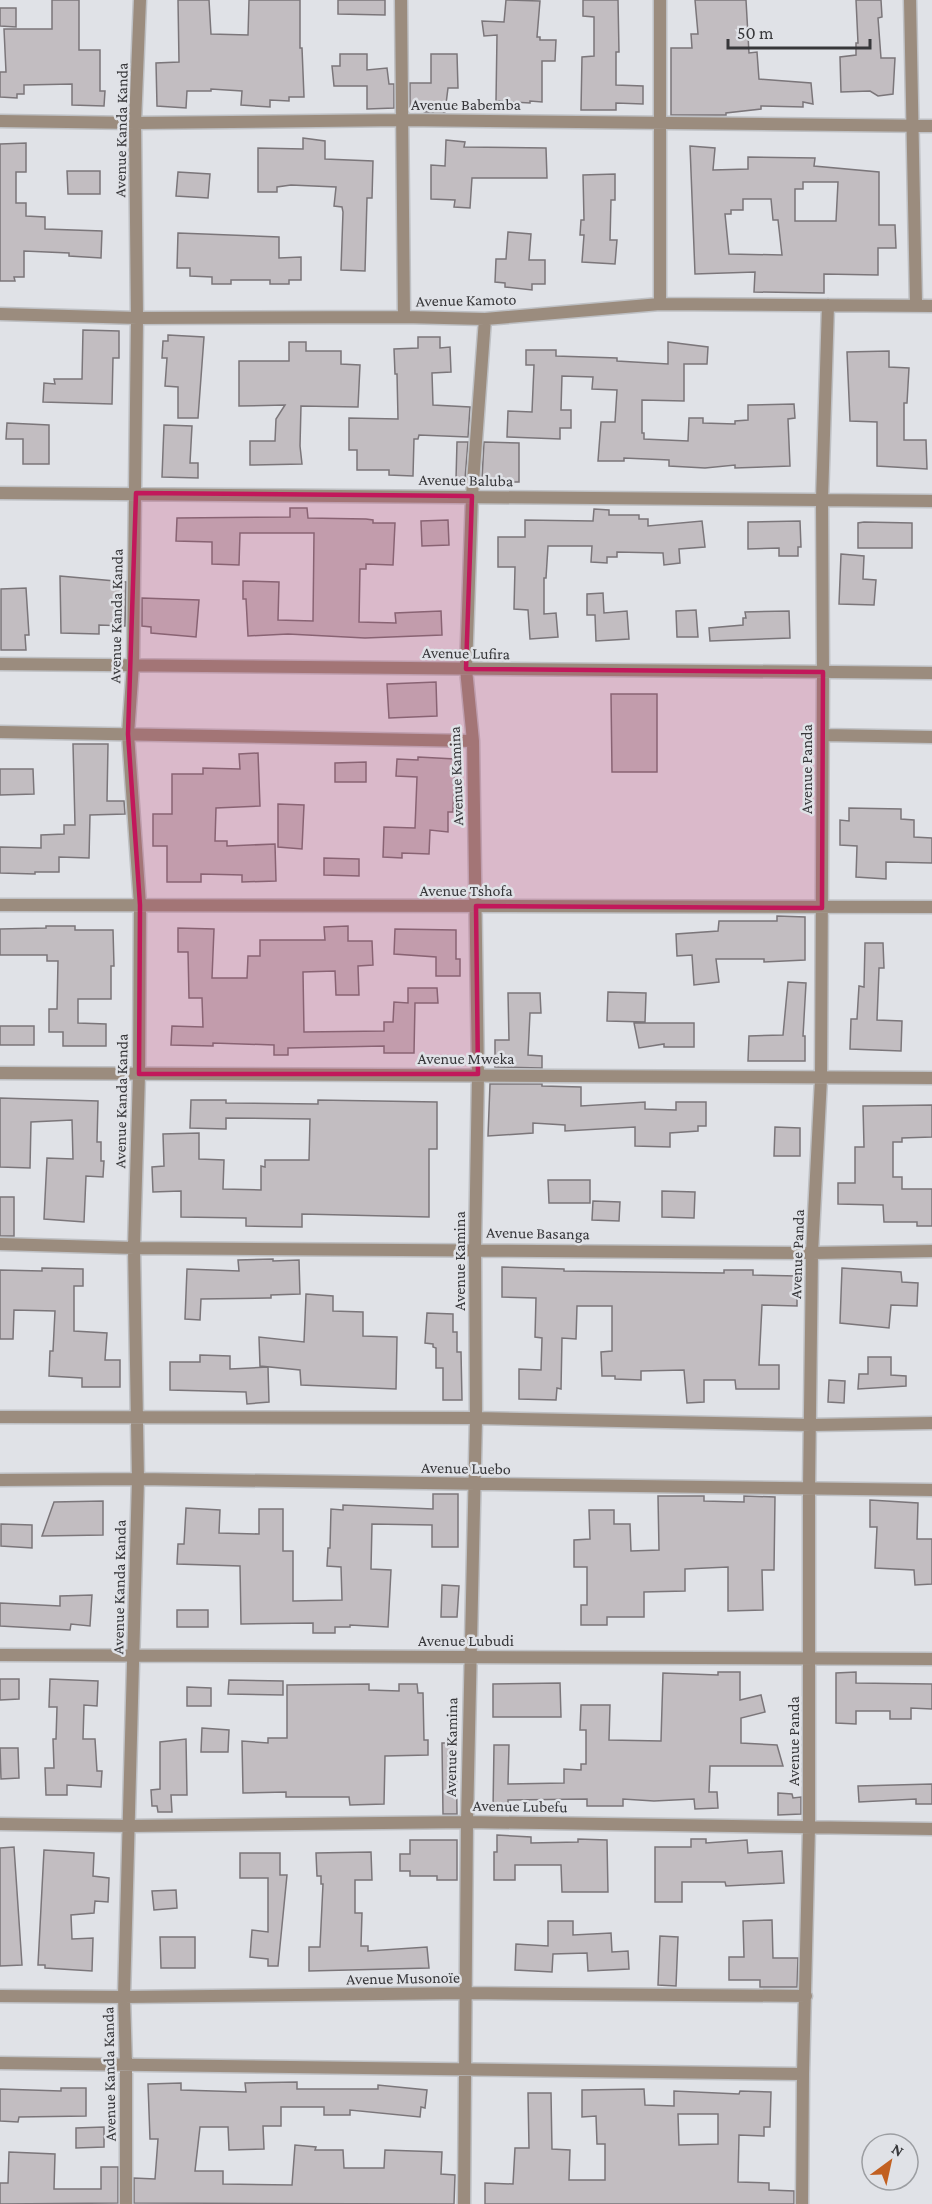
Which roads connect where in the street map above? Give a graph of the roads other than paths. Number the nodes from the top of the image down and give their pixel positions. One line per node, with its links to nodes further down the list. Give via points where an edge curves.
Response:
1 (140, 0): 8 (street, Avenue Kanda Kanda)
2 (401, 0): 5 (street)
3 (660, 0): 7 (street)
4 (910, 0): 9 (street)
5 (402, 120): 7 (street, Avenue Babemba); 8 (street, Avenue Babemba); 16 (street)
6 (0, 121): 8 (street, Avenue Babemba)
7 (660, 122): 9 (street, Avenue Babemba); 11 (street)
8 (135, 123): 17 (street, Avenue Kanda Kanda)
9 (913, 124): 10 (street, Avenue Babemba); 12 (street)
10 (932, 126)
11 (660, 304): 13 (street, Avenue Kamoto); 18 (street, Avenue Kamoto)
12 (916, 304): 13 (street, Avenue Kamoto); 14 (street, Avenue Kamoto)
13 (828, 305): 22 (street, Avenue Panda)
14 (932, 306)
15 (0, 314): 17 (street, Avenue Kamoto)
16 (404, 316): 17 (street, Avenue Kamoto); 18 (street, Avenue Kamoto)
17 (136, 318): 20 (street, Avenue Kanda Kanda)
18 (485, 319): 21 (street, Avenue Kamina)
19 (0, 493): 20 (street, Avenue Baluba)
20 (136, 493): 21 (street, Avenue Baluba); 25 (street, Avenue Kanda Kanda)
21 (472, 496): 22 (street, Avenue Baluba); 26 (street, Avenue Kamina)
22 (822, 500): 23 (street, Avenue Baluba); 27 (street, Avenue Panda)
23 (932, 501)
24 (0, 664): 25 (street, Avenue Lufira)
25 (133, 665): 26 (street, Avenue Lufira); 30 (street, Avenue Kanda Kanda)
26 (466, 669): 27 (street, Avenue Lufira); 33 (street, Avenue Kamina)
27 (823, 672): 28 (street, Avenue Lufira); 31 (street, Avenue Panda)
28 (932, 674)
29 (0, 732): 30 (street)
30 (128, 734): 33 (street); 35 (street, Avenue Kanda Kanda)
31 (823, 735): 32 (street); 38 (street, Avenue Panda)
32 (932, 737)
33 (473, 741): 36 (street, Avenue Kamina)
34 (0, 905): 35 (street, Avenue Tshofa)
35 (140, 905): 36 (street, Avenue Tshofa); 40 (street, Avenue Kanda Kanda)
36 (476, 906): 38 (street, Avenue Tshofa); 41 (street, Avenue Kamina)
37 (932, 907): 38 (street, Avenue Tshofa)
38 (822, 908): 43 (street, Avenue Panda)
39 (0, 1073): 40 (street, Avenue Mweka)
40 (139, 1074): 41 (street, Avenue Mweka); 45 (street, Avenue Kanda Kanda)
41 (478, 1074): 43 (street, Avenue Mweka); 46 (street, Avenue Kamina)
42 (932, 1078): 43 (street, Avenue Mweka)
43 (821, 1079): 48 (street, Avenue Panda)
44 (0, 1244): 45 (street, Avenue Basanga)
45 (134, 1248): 46 (street, Avenue Basanga); 50 (street, Avenue Kanda Kanda)
46 (475, 1249): 48 (street, Avenue Basanga); 51 (street, Avenue Kamina)
47 (932, 1251): 48 (street, Avenue Basanga)
48 (812, 1253): 53 (street, Avenue Panda)
49 (0, 1417): 50 (street)
50 (137, 1418): 51 (street); 54 (street, Avenue Kanda Kanda)
51 (476, 1418): 53 (street); 56 (street, Avenue Kamina)
52 (932, 1424): 53 (street)
53 (811, 1425): 57 (street, Avenue Panda)
54 (138, 1479): 55 (street, Avenue Luebo); 56 (street, Avenue Luebo); 60 (street, Avenue Kanda Kanda)
55 (0, 1480)
56 (473, 1484): 57 (street, Avenue Luebo); 61 (street, Avenue Kamina)
57 (809, 1489): 58 (street, Avenue Luebo); 62 (street, Avenue Panda)
58 (932, 1490)
59 (0, 1655): 60 (street, Avenue Lubudi)
60 (134, 1656): 61 (street, Avenue Lubudi); 66 (street, Avenue Kanda Kanda)
61 (469, 1656): 62 (street, Avenue Lubudi); 64 (street, Avenue Kamina)
62 (809, 1658): 63 (street, Avenue Lubudi); 67 (street, Avenue Panda)
63 (932, 1659)
64 (467, 1822): 66 (street, Avenue Lubefu); 67 (street, Avenue Lubefu); 69 (street, Avenue Kamina)
65 (0, 1824): 66 (street, Avenue Lubefu)
66 (130, 1826): 72 (street, Avenue Kanda Kanda)
67 (809, 1827): 68 (street, Avenue Lubefu); 71 (street, Avenue Panda)
68 (932, 1829)
69 (465, 1993): 71 (street, Avenue Musonoïe); 72 (street, Avenue Musonoïe); 75 (street, Avenue Kamina)
70 (0, 1996): 72 (street, Avenue Musonoïe)
71 (806, 1996): 76 (street, Avenue Panda)
72 (124, 1997): 74 (street, Avenue Kanda Kanda)
73 (0, 2063): 74 (street)
74 (126, 2066): 75 (street); 77 (street, Avenue Kanda Kanda)
75 (464, 2070): 76 (street); 78 (street, Avenue Kamina)
76 (803, 2074): 79 (street, Avenue Panda)
77 (126, 2204)
78 (464, 2204)
79 (802, 2204)

